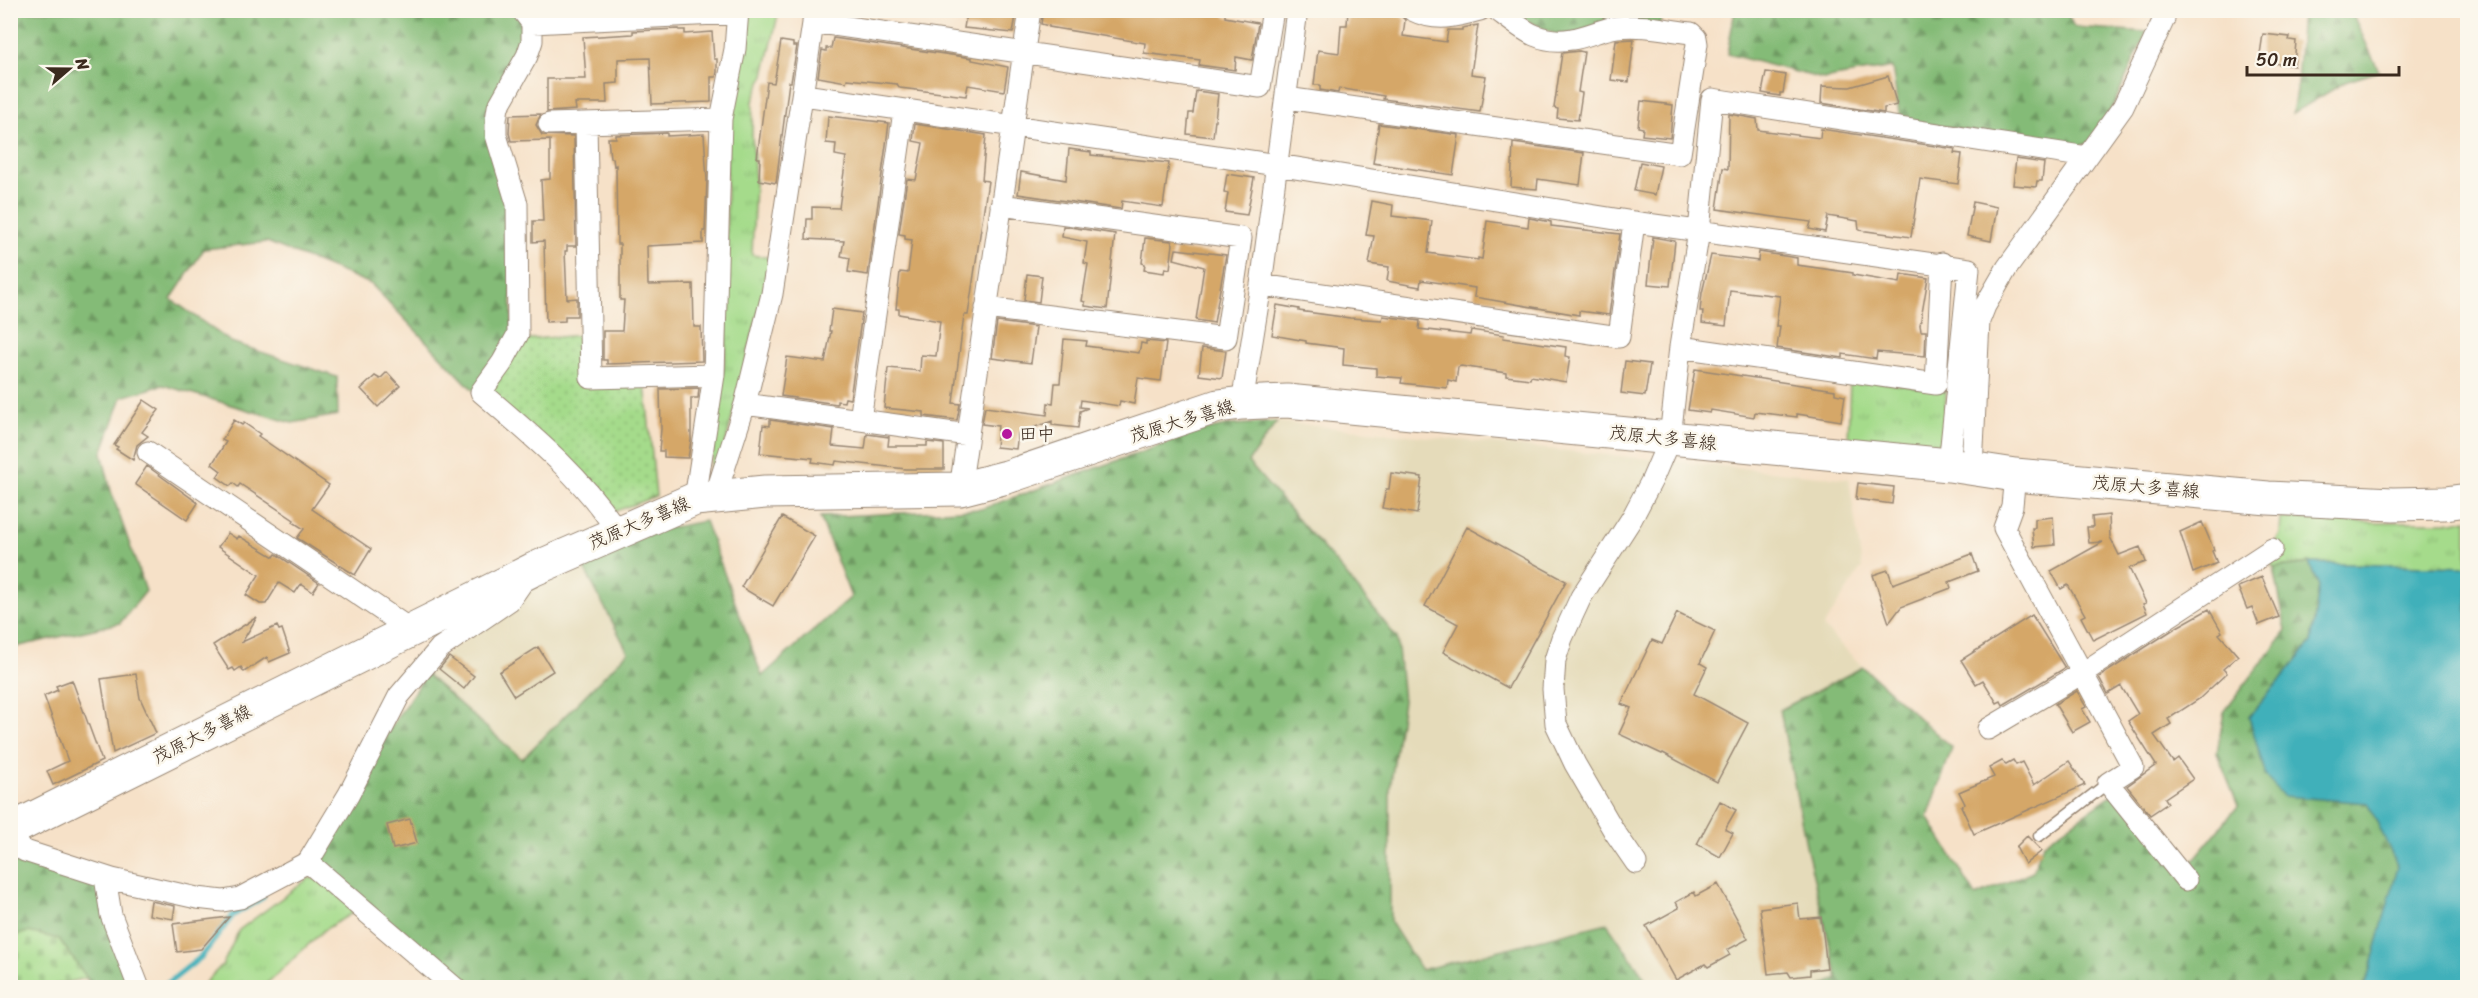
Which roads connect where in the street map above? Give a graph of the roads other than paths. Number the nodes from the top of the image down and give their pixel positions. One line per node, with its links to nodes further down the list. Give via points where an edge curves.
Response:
1 (1030, 10): 11 (street)
2 (1273, 10): 11 (street, via 1260,87)
3 (1297, 10): 13 (street)
4 (1412, 10): 5 (street, via 1442,19)
5 (1480, 10)
6 (1497, 10): 13 (street, via 1528,34 1557,40 1615,27 1691,33 1697,45 1680,154)
7 (2165, 10): 19 (street, via 2123,107)
8 (737, 12): 10 (street); 15 (street, via 735,49)
9 (814, 16): 11 (street); 12 (street)
10 (527, 17): 40 (street, via 532,41 498,107 496,120 496,135 517,204 518,334 481,392 561,460)
11 (1024, 53): 18 (street)
12 (804, 95): 14 (street); 30 (street, via 772,294)
13 (1286, 98): 20 (street)
14 (904, 111): 18 (street); 31 (street)
15 (721, 119): 17 (street); 28 (street)
16 (549, 123): 17 (street)
17 (586, 123): 28 (street, via 591,378)
18 (1013, 127): 20 (street); 21 (street)
19 (2088, 157): 23 (street, via 1712,99); 35 (street, via 2007,268 1985,306 1979,321)
20 (1277, 165): 22 (street); 25 (street)
21 (1001, 205): 26 (street); 26 (street, via 1242,238 1226,338)
22 (1634, 222): 23 (street); 25 (street, via 1619,337)
23 (1699, 231): 24 (street); 27 (street)
24 (1942, 263): 27 (street, via 1936,384); 35 (street, via 1969,269)
25 (1261, 285): 29 (street)
26 (986, 308): 32 (street)
27 (1680, 347): 33 (street)
28 (714, 375): 38 (street)
29 (1242, 403): 33 (main road, 茂原大多喜線, via 1287,401); 37 (main road, 茂原大多喜線, via 1218,406)
30 (745, 404): 31 (street); 38 (street)
31 (860, 420): 32 (street)
32 (968, 435): 37 (street)
33 (1670, 438): 35 (main road, 茂原大多喜線); 51 (street, via 1632,518 1581,597 1555,660 1556,724 1575,764)
34 (148, 452): 43 (street)
35 (1960, 467): 36 (main road, 茂原大多喜線)
36 (2015, 475): 39 (main road, 茂原大多喜線, via 2268,498 2392,504); 44 (street, via 2013,506 2004,528)
37 (960, 489): 38 (main road, 茂原大多喜線, via 765,492)
38 (705, 498): 40 (main road, 茂原大多喜線)
39 (2468, 500)
40 (617, 531): 42 (main road, 茂原大多喜線)
41 (2272, 549): 44 (street)
42 (532, 570): 43 (main road, 茂原大多喜線); 50 (street, via 510,600 440,648 399,696 349,794)
43 (411, 630): 47 (main road, 茂原大多喜線)
44 (2084, 672): 45 (street); 46 (street, via 2133,767)
45 (1988, 729)
46 (2108, 783): 48 (lane); 53 (street)
47 (10, 830)
48 (2039, 836)
49 (10, 843): 52 (street)
50 (308, 862): 52 (street, via 240,898 223,901); 55 (street)
51 (1635, 863)
52 (105, 877): 54 (street, via 111,915)
53 (2186, 880)
54 (139, 987)
55 (455, 987)

